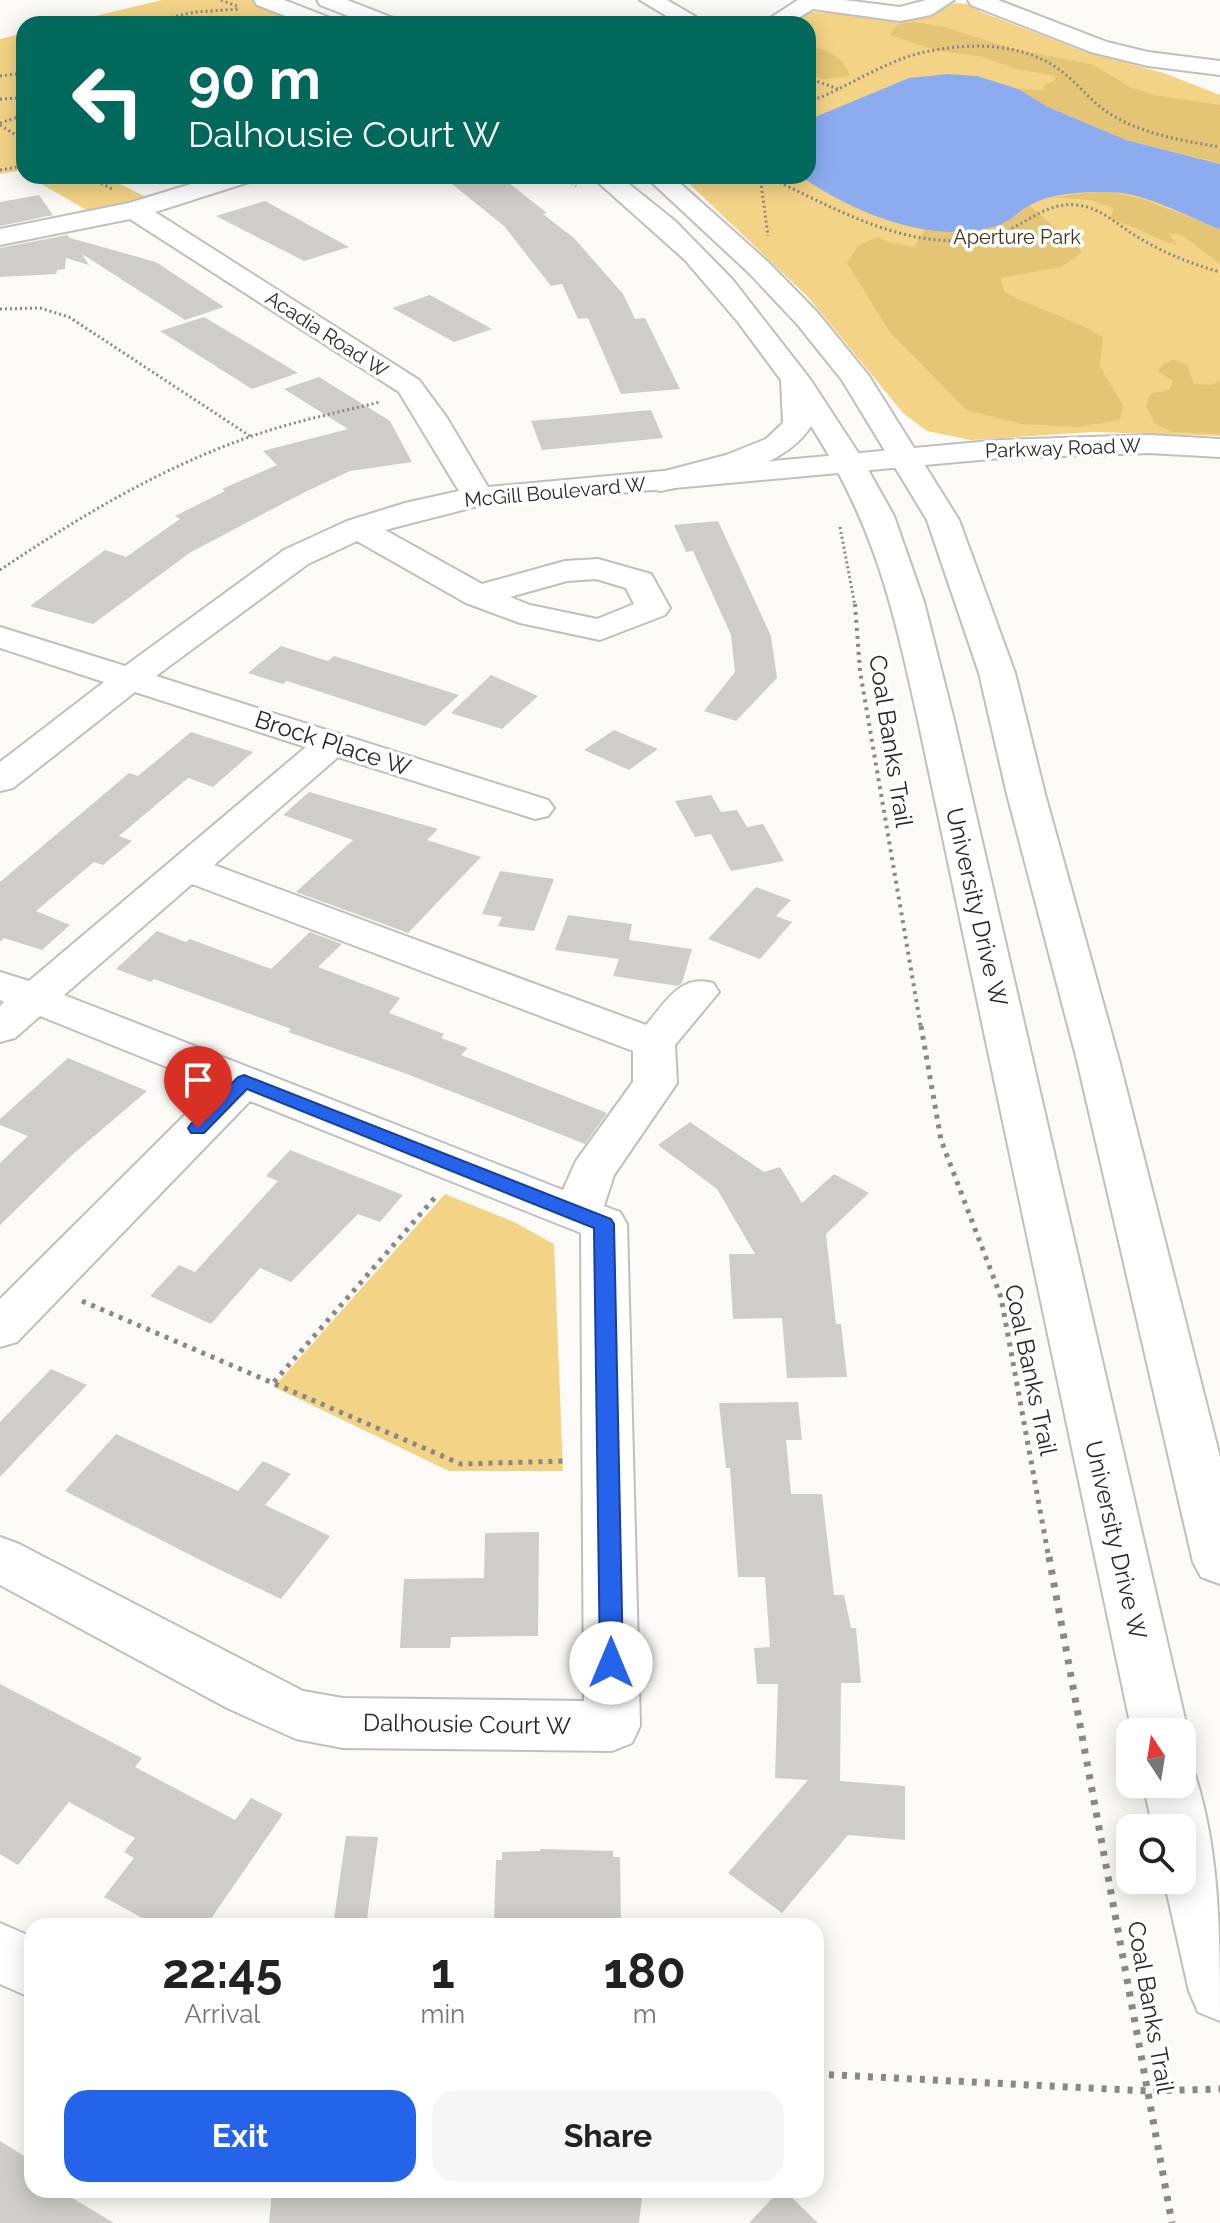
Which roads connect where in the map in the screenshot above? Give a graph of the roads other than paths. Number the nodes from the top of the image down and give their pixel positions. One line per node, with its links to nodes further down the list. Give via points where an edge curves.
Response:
1 (265, 0): 7 (main road)
2 (328, 0): 8 (main road)
3 (651, 0): 9 (main road)
4 (943, 0): 6 (main road, via 900,14)
5 (979, 0): 11 (main road, via 1099,47)
6 (812, 1): 10 (main road)
7 (305, 16)
8 (368, 16)
9 (682, 16)
10 (786, 16)
11 (1220, 68)
12 (217, 184): 15 (main road)
13 (594, 184): 17 (main road, University Drive W, via 676,237)
14 (666, 184): 20 (main road, via 807,318 854,376)
15 (134, 210): 16 (main road); 23 (main road, Acadia Road W, via 409,386)
16 (0, 237)
17 (730, 293): 18 (main road, University Drive W); 20 (main road, via 808,363 863,431)
18 (795, 379): 21 (main road, University Drive W); 22 (main road, via 799,415 787,437 743,459)
19 (1220, 448): 20 (main road, Parkway Road W, via 1078,444)
20 (905, 457): 21 (main road, McGill Boulevard W); 26 (main road, via 943,520)
21 (835, 464): 22 (main road, McGill Boulevard W); 26 (main road, via 868,470 896,502 944,586); 42 (main road, University Drive W, via 883,529 907,595)
22 (661, 482): 23 (main road, McGill Boulevard W)
23 (478, 497): 24 (main road, McGill Boulevard W)
24 (358, 528): 25 (main road); 28 (main road, McGill Boulevard W, via 296,557)
25 (478, 596)
26 (981, 624): 41 (main road, via 1098,1060)
27 (0, 637): 28 (main road, Brock Place W)
28 (132, 677): 29 (main road, Brock Place W); 30 (main road, McGill Boulevard W)
29 (331, 744): 31 (main road, Brock Place W); 32 (main road)
30 (0, 780)
31 (535, 808)
32 (189, 869): 33 (main road); 36 (main road)
33 (16, 991): 35 (main road); 37 (main road, Dalhousie Court W)
34 (698, 992): 36 (main road)
35 (0, 1028)
36 (654, 1043): 38 (main road, via 655,1083 592,1172)
37 (244, 1081): 38 (main road, Dalhousie Court W); 39 (main road)
38 (578, 1214): 40 (main road, Dalhousie Court W, via 604,1224 612,1726 343,1723 296,1714)
39 (0, 1329)
40 (0, 1559)
41 (1220, 1562)
42 (1157, 1718)
43 (1175, 1798): 46 (main road)
44 (0, 1952): 45 (main road)
45 (24, 1965)
46 (1220, 1991)

